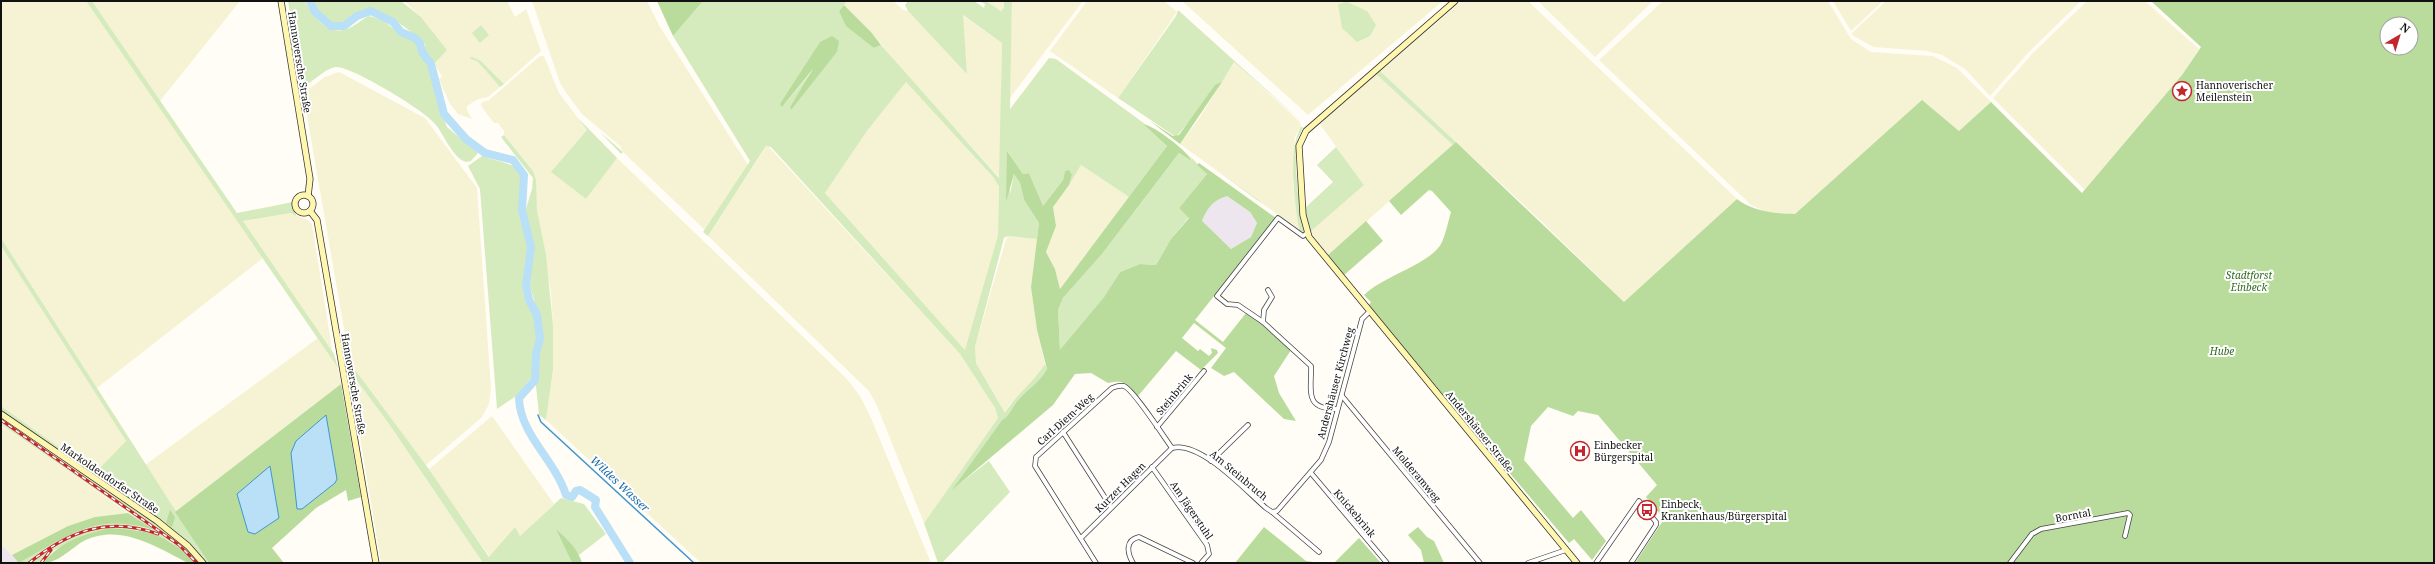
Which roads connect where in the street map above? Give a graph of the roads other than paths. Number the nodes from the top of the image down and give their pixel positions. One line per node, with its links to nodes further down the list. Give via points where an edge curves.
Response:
1 (281, 1): 3 (main road, Hannoversche Straße, via 310,179)
2 (1455, 1): 5 (main road, via 1310,127 1299,146 1303,215)
3 (308, 196): 4 (main road, Hannoversche Straße, via 313,204); 4 (main road, via 300,196 295,206 301,213)
4 (310, 211): 28 (main road, Hannoversche Straße, via 317,220)
5 (1307, 233): 7 (main road); 8 (street, via 1303,236 1278,218 1216,296 1227,304 1238,304)
6 (1268, 290): 8 (street, via 1272,297 1264,310)
7 (1370, 311): 10 (street, Andershäuser Kirchweg, via 1362,319); 25 (main road, Andershäuser Straße)
8 (1263, 322): 11 (street, via 1311,366 1310,395 1314,402)
9 (1204, 371): 14 (street, Steinbrink)
10 (1342, 396): 11 (street, Andershäuser Kirchweg); 34 (street, Molderamweg)
11 (1338, 409): 19 (street, Andershäuser Kirchweg, via 1329,442 1321,460)
12 (1, 414): 27 (main road, Markoldendorfer Straße, via 157,521 188,546)
13 (1248, 425): 17 (street)
14 (1157, 427): 15 (street, Carl-Diem-Weg, via 1126,386 1119,385 1112,388); 16 (street, Carl-Diem-Weg)
15 (1063, 432): 20 (street); 24 (street, Carl-Diem-Weg, via 1036,457 1034,462)
16 (1172, 448): 17 (street, Am Steinbruch, via 1183,447 1198,451); 18 (street, Kurzer Hagen)
17 (1211, 461): 22 (street, Am Steinbruch)
18 (1152, 467): 20 (street, Kurzer Hagen); 32 (street, Am Jägerstuhl, via 1206,545 1209,554)
19 (1311, 473): 21 (street, Andershäuser Kirchweg); 33 (street, Knickebrink)
20 (1111, 507): 24 (street, Kurzer Hagen)
21 (1278, 511): 22 (street, Am Steinbruch)
22 (1272, 512): 26 (street, Am Steinbruch)
23 (2125, 536): 39 (street, Borntal, via 2130,515 2128,513 2041,528 2032,534)
24 (1080, 538): 29 (street, Carl-Diem-Weg)
25 (1566, 550): 35 (street); 36 (main road, Andershäuser Straße)
26 (1319, 552)
27 (203, 563)
28 (376, 563)
29 (1096, 563)
30 (1133, 563): 31 (street, via 1128,548 1132,540 1139,537)
31 (1193, 563)
32 (1201, 563)
33 (1387, 563)
34 (1480, 563)
35 (1528, 563)
36 (1577, 563)
37 (1596, 563): 38 (street, via 1639,501 1656,522)
38 (1631, 563)
39 (2010, 563)

